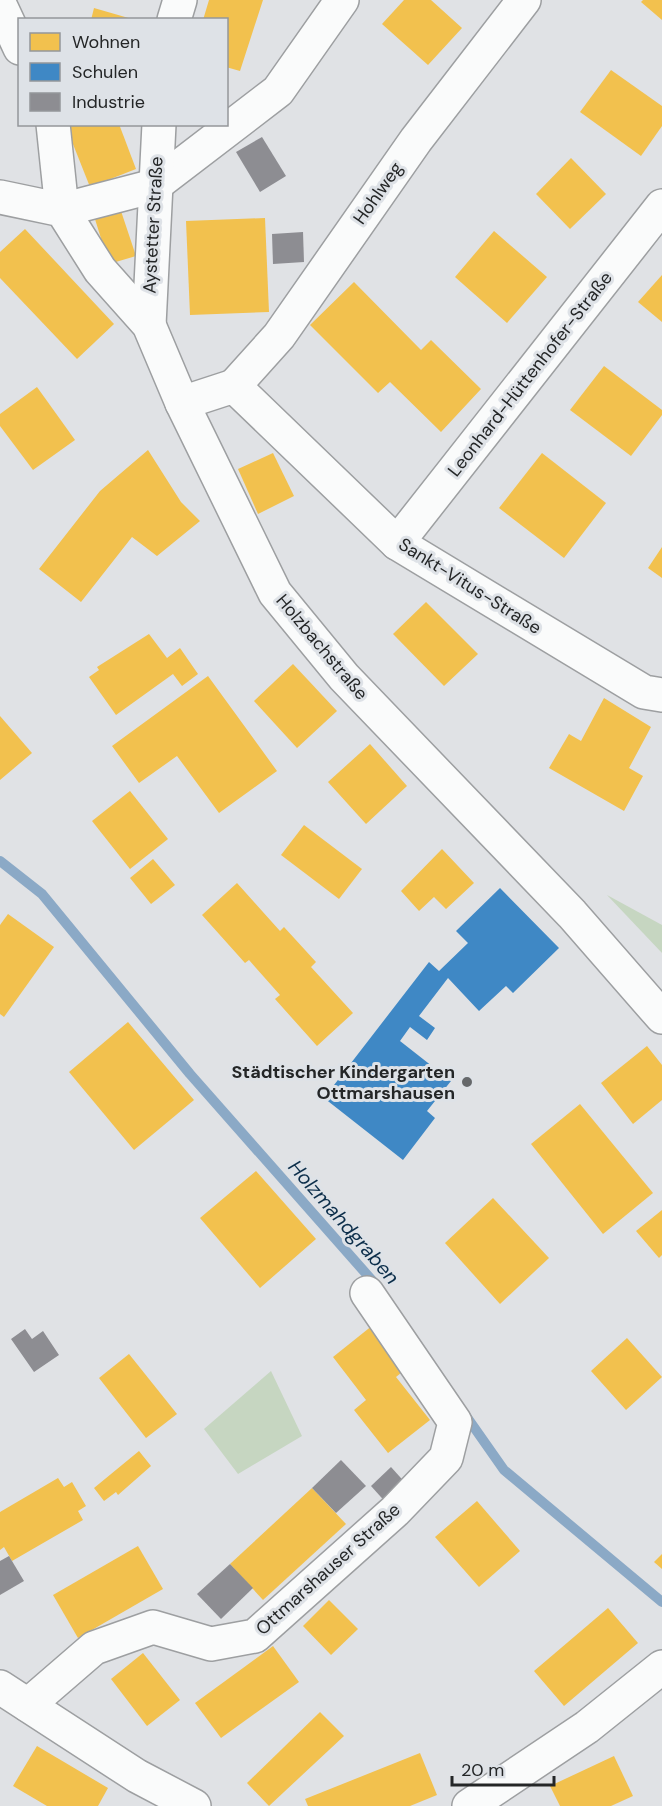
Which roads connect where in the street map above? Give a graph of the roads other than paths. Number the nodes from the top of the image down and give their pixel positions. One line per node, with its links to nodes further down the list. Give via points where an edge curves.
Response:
1 (180, 0): 5 (street)
2 (342, 0): 9 (street, via 278,91)
3 (524, 0): 14 (street, Hohlweg, via 416,140 279,336)
4 (0, 5): 6 (street)
5 (175, 18)
6 (18, 44)
7 (53, 126): 12 (street)
8 (159, 126): 9 (street, Aystetter Straße)
9 (154, 186): 12 (street); 13 (street, Aystetter Straße)
10 (0, 196): 12 (street)
11 (662, 206): 16 (street, Leonhard-Hüttenhofer-Straße)
12 (62, 210): 13 (street, Holzbachstraße, via 100,270)
13 (149, 325): 15 (street, Holzbachstraße)
14 (234, 386): 15 (street); 16 (street, Sankt-Vitus-Straße)
15 (182, 403): 18 (street, Holzbachstraße, via 274,592 344,677 490,826)
16 (397, 543): 17 (street, Sankt-Vitus-Straße, via 644,692)
17 (662, 694)
18 (662, 1017)
19 (367, 1293): 22 (street, Ottmarshauser Straße, via 455,1422 446,1458 395,1511 255,1636 211,1644 153,1627 94,1648)
20 (662, 1667): 24 (street, via 587,1727)
21 (0, 1687): 22 (street)
22 (28, 1705): 23 (street, via 137,1776)
23 (194, 1806)
24 (470, 1806)

